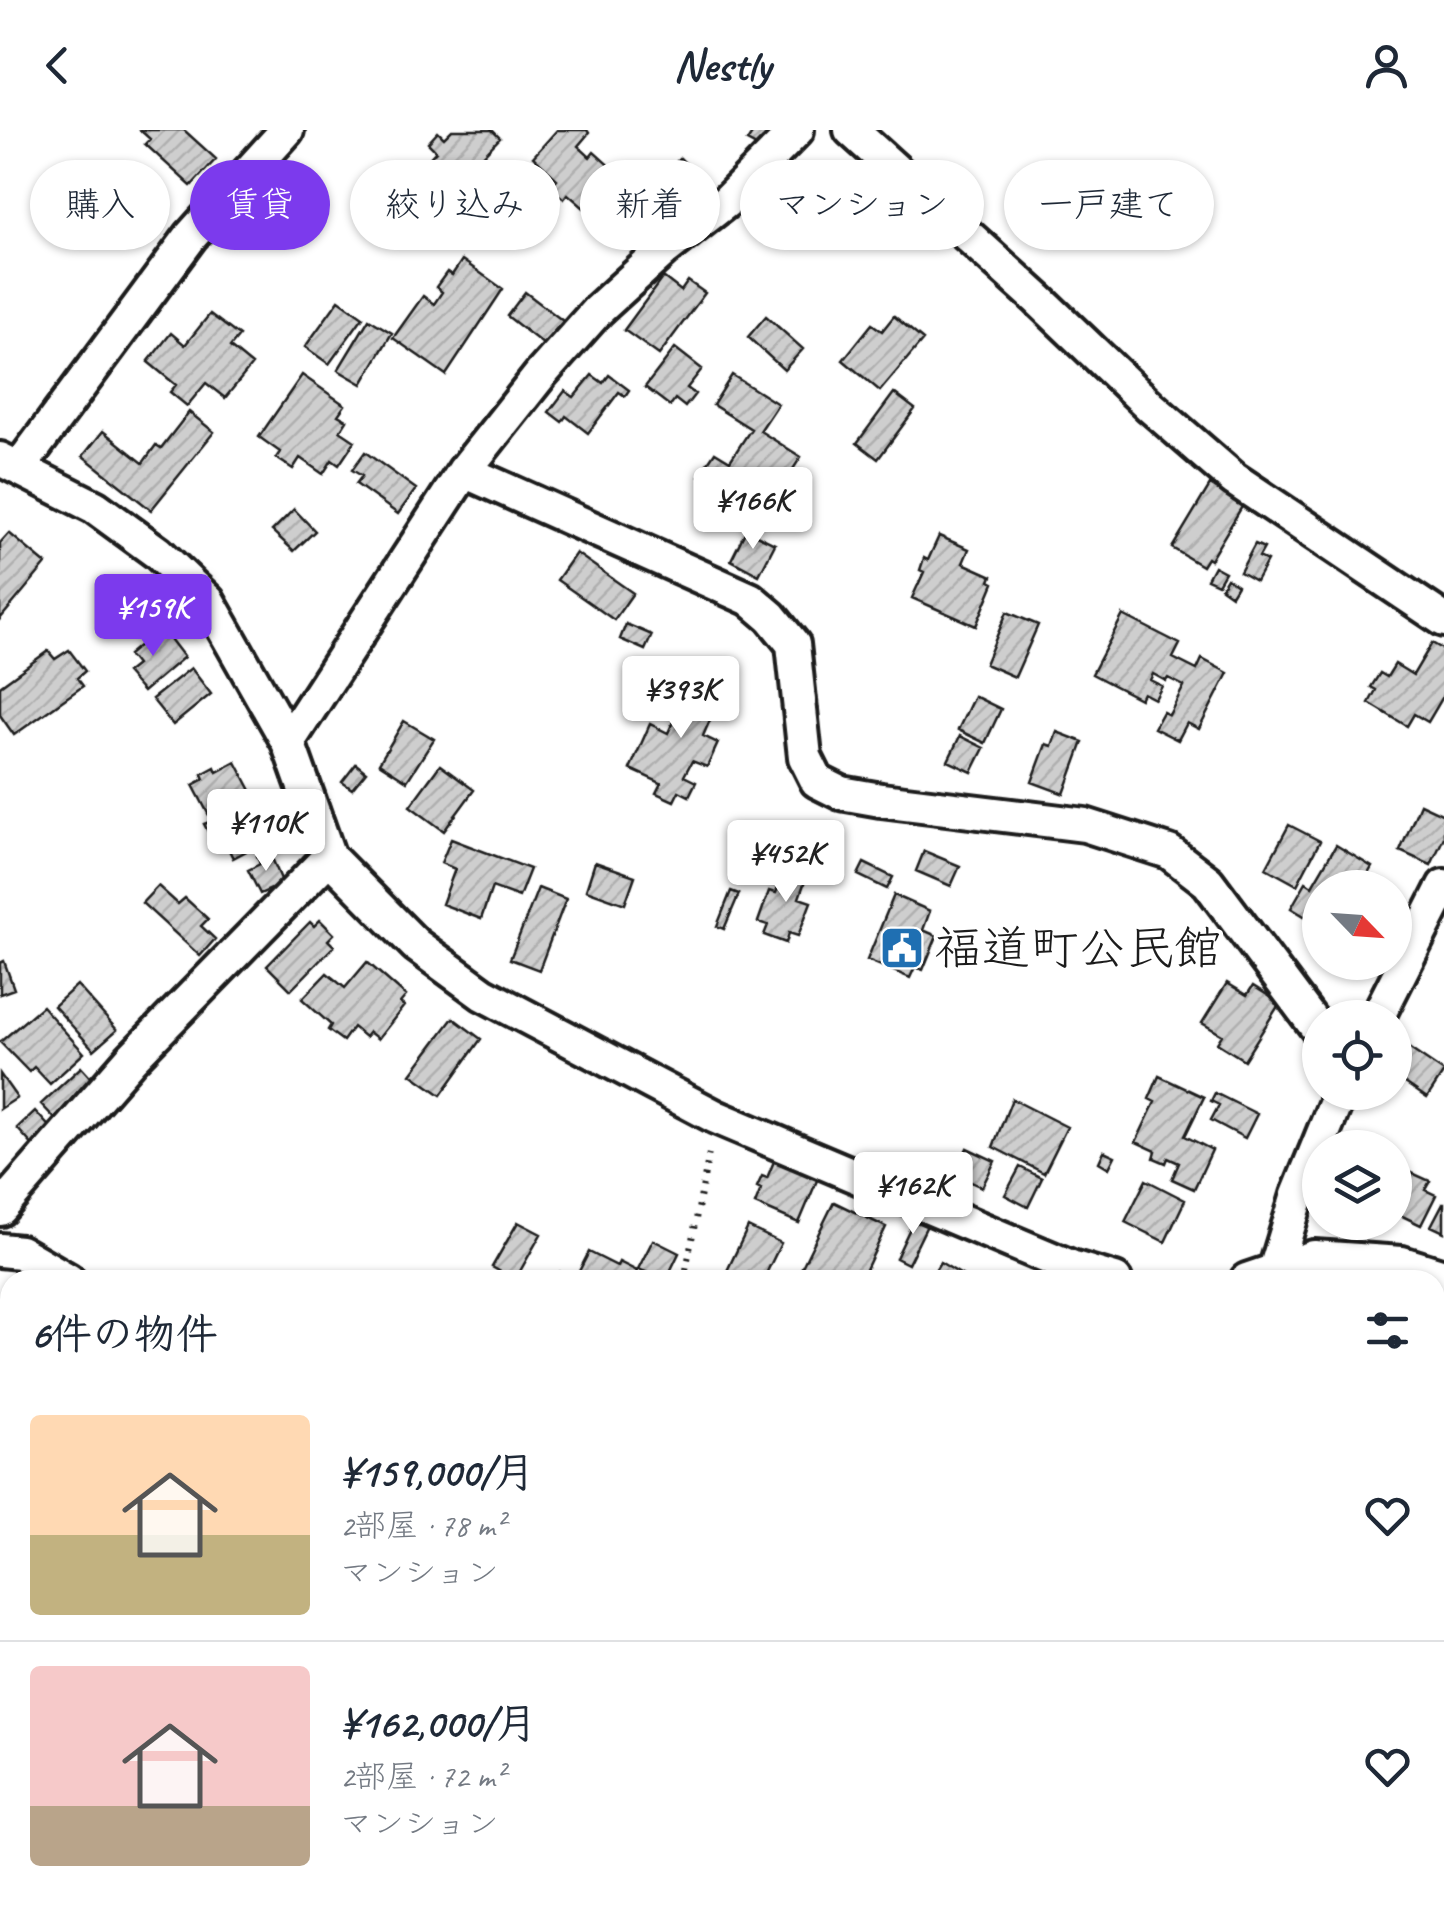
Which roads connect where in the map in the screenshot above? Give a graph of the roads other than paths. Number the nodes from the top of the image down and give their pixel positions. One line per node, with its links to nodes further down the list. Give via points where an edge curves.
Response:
1 (287, 130): 4 (street, via 191,236)
2 (798, 130): 5 (street, via 728,200 598,310)
3 (851, 130): 6 (street, via 1234,479)
4 (10, 464): 7 (street, via 96,507 158,552 208,601)
5 (464, 471): 7 (street); 11 (street, via 750,599 771,616 793,644 805,758 818,781 881,800 1085,825 1168,852 1208,882)
6 (1444, 620)
7 (288, 742): 8 (street)
8 (329, 857): 13 (street, via 132,1058); 16 (street, via 416,946 468,983 716,1118)
9 (1444, 886): 10 (street)
10 (1386, 1000)
11 (1302, 1008)
12 (1333, 1110): 17 (street)
13 (0, 1208)
14 (0, 1250): 15 (street, via 20,1252)
15 (51, 1270)
16 (1081, 1270)
17 (1267, 1270)
18 (1282, 1270): 19 (street, via 1314,1257)
19 (1423, 1270)

